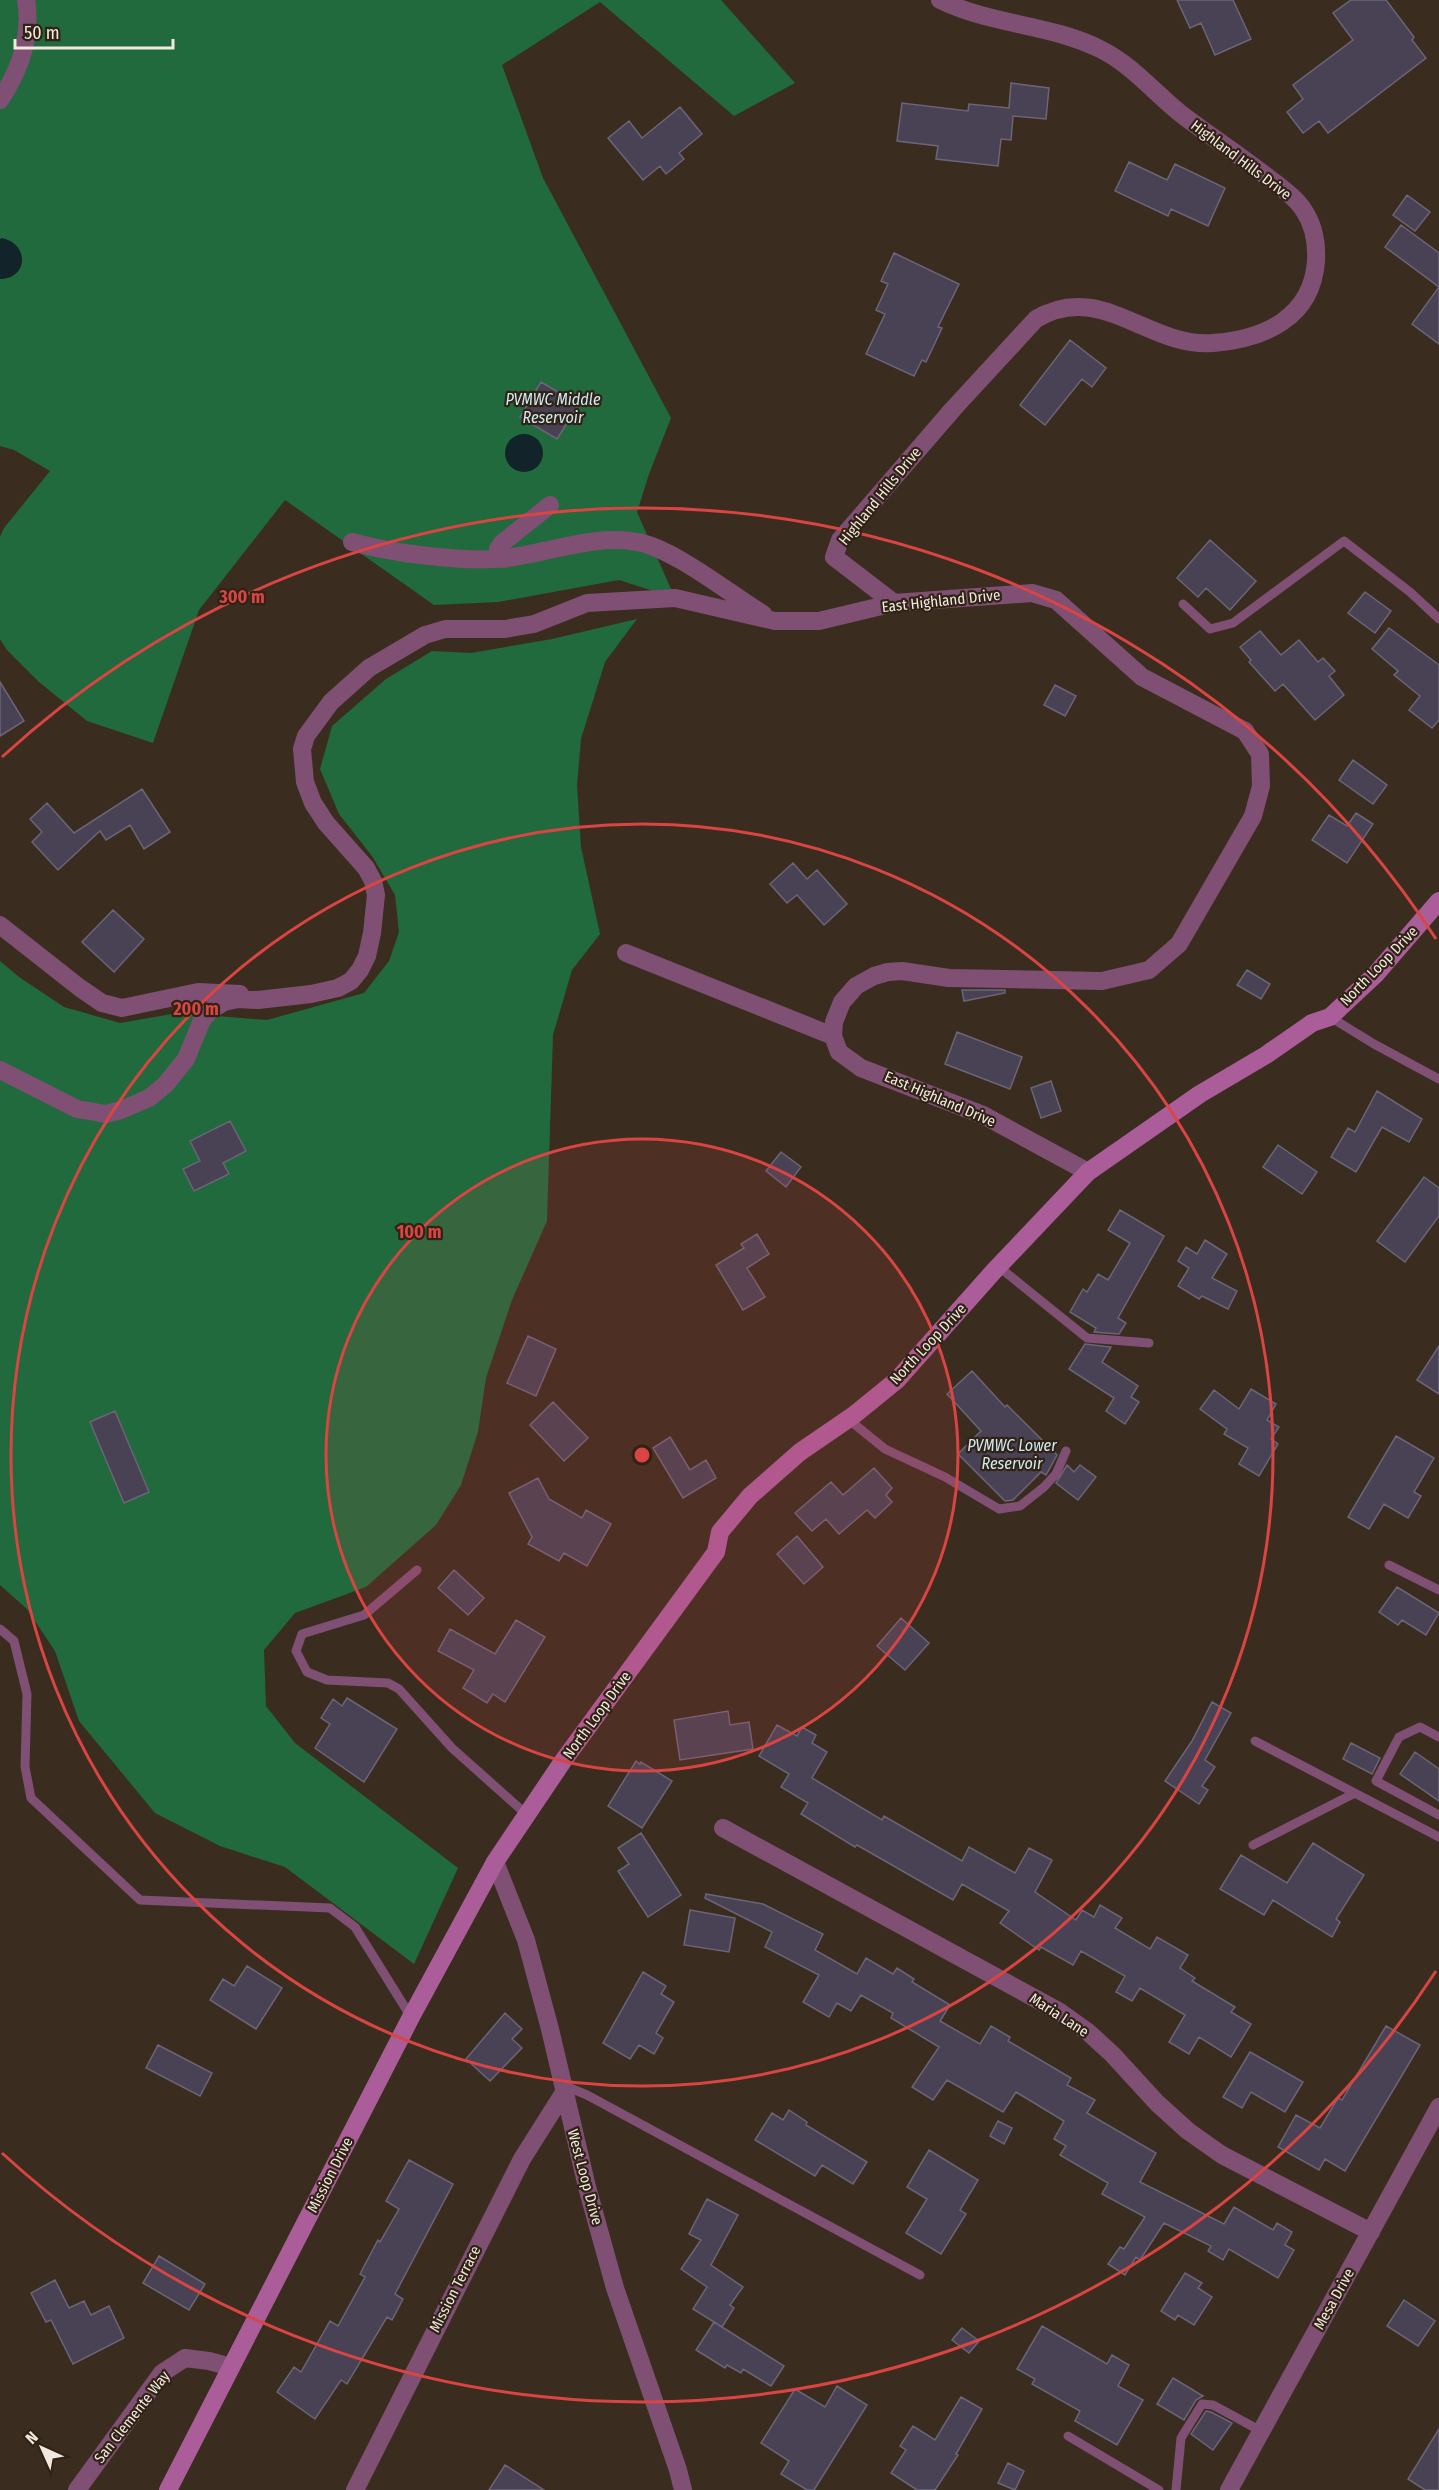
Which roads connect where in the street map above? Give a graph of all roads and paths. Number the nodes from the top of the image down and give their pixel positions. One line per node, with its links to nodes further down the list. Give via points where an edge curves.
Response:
1 (26, 0): 3 (street, via 27,35 22,57)
2 (940, 0): 7 (street, Highland Hills Drive, via 963,11 1078,39 1103,50 1303,208 1314,231 1316,268 1301,306 1288,319 1250,337 1212,343 1185,340 1118,315 1077,305 1050,311 1036,319 840,540 834,557)
3 (0, 100)
4 (550, 505): 6 (street, via 502,543 498,549)
5 (352, 542): 6 (street, via 387,550)
6 (504, 559): 10 (street, via 612,541 655,546)
7 (894, 603): 10 (street, East Highland Drive, via 819,621); 16 (street, East Highland Drive, via 1032,594 1056,600 1142,677 1245,731 1260,754 1261,786 1253,816 1179,944 1149,969 1102,981 949,978 888,972 856,986 842,1002)
8 (1183, 604): 9 (lane, via 1210,629 1233,623 1344,541)
9 (1439, 619)
10 (775, 621): 14 (street, East Highland Drive, via 675,598 587,603 534,624 505,629 445,629 425,635 369,668 316,720 306,736 301,758 313,803 374,881 376,895 367,956 351,981 338,988)
11 (1439, 901): 15 (street, North Loop Drive, via 1375,975)
12 (0, 926): 14 (street, via 102,1003 122,1008 198,992)
13 (626, 954): 16 (street)
14 (277, 997): 17 (street, East Highland Drive, via 238,999 211,1010 202,1020 186,1059 165,1085 149,1098 106,1114 77,1109)
15 (1330, 1017): 18 (lane); 19 (street, North Loop Drive, via 1312,1023 1200,1094)
16 (833, 1036): 19 (street, East Highland Drive, via 839,1052 861,1068 982,1115)
17 (0, 1070)
18 (1439, 1079)
19 (1088, 1172): 20 (street, North Loop Drive)
20 (999, 1267): 21 (lane, via 1087,1338); 22 (street, North Loop Drive, via 897,1380)
21 (1149, 1343)
22 (848, 1419): 23 (lane, via 885,1449 945,1477 999,1509 1020,1506 1044,1487 1056,1474); 31 (street, North Loop Drive, via 800,1452 731,1518 720,1532 716,1552)
23 (1066, 1451)
24 (1389, 1565): 26 (lane)
25 (417, 1569): 31 (lane, via 364,1615 302,1634 296,1651 307,1672 327,1680 388,1683 399,1689 452,1748)
26 (1439, 1590)
27 (0, 1629): 37 (lane, via 14,1641 27,1694 25,1767 31,1798 39,1806 140,1900 330,1908 355,1927)
28 (1439, 1737): 32 (lane, via 1420,1727 1399,1737 1376,1781)
29 (1255, 1741): 30 (lane)
30 (1355, 1793): 34 (lane); 35 (lane)
31 (526, 1814): 36 (street, North Loop Drive)
32 (1439, 1815)
33 (723, 1828): 40 (street, Maria Lane, via 1060,2012 1113,2055 1180,2124 1222,2155)
34 (1439, 1838)
35 (1254, 1845)
36 (495, 1862): 37 (street, Mission Drive); 38 (street, West Loop Drive, via 526,1940)
37 (411, 2017): 42 (street, Mission Drive)
38 (562, 2089): 41 (lane, via 597,2101); 47 (street, Mission Terrace, via 522,2159); 48 (street, West Loop Drive, via 615,2288)
39 (1439, 2107): 40 (street, Mesa Drive)
40 (1371, 2232): 43 (street, Mesa Drive)
41 (920, 2275)
42 (231, 2367): 45 (street, San Clemente Way, via 185,2358 162,2373); 46 (street, Mission Drive)
43 (1261, 2431): 50 (lane, via 1213,2405 1202,2404 1181,2438); 51 (street, Mesa Drive)
44 (1068, 2436): 49 (lane)
45 (77, 2490)
46 (168, 2490)
47 (355, 2490)
48 (683, 2490)
49 (1159, 2490)
50 (1176, 2490)
51 (1229, 2490)

